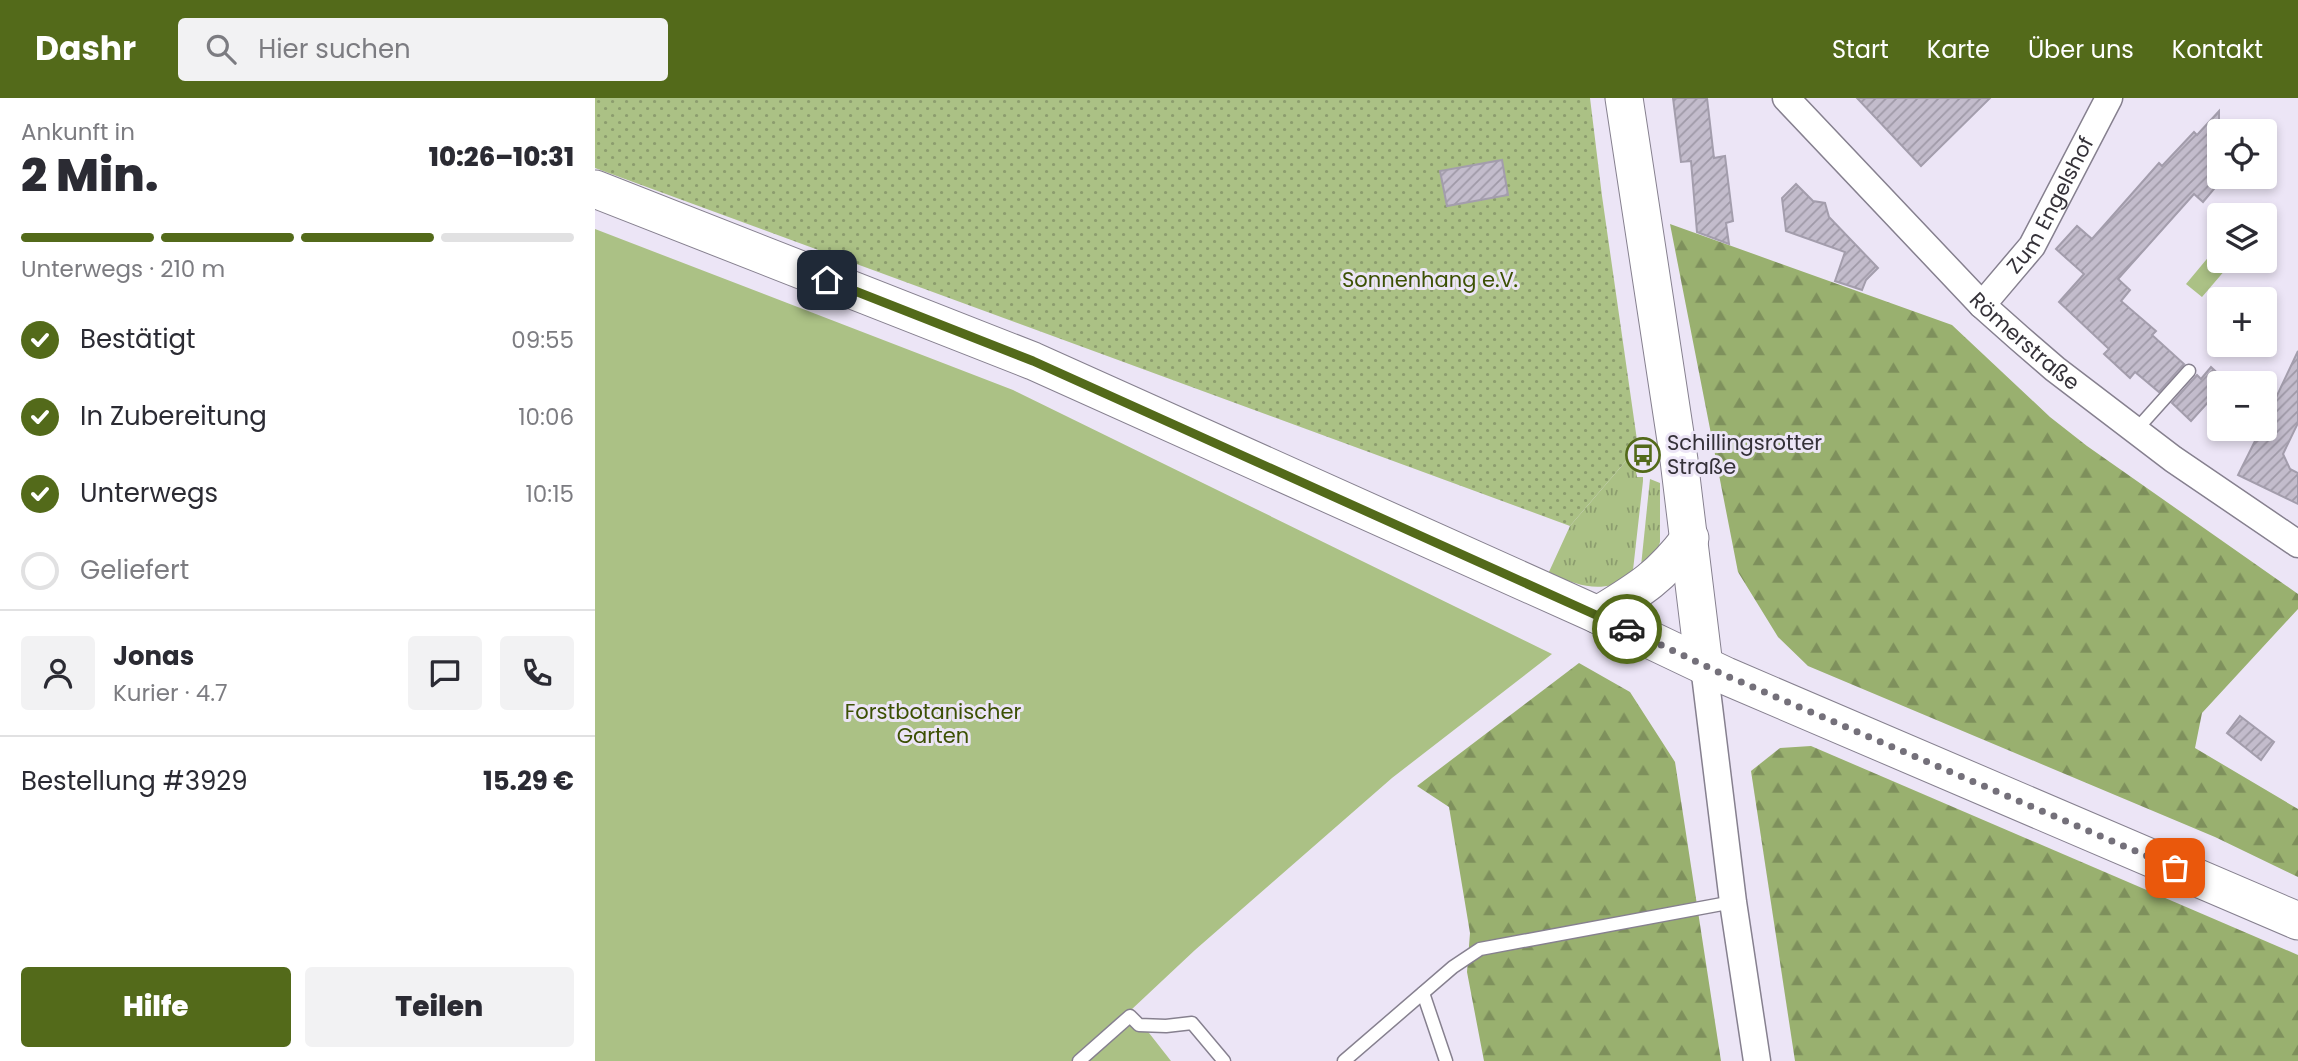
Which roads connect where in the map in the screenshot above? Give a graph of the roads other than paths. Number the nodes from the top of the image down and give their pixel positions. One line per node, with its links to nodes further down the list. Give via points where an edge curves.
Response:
1 (1624, 98): 8 (main road)
2 (1786, 98): 5 (street, Römerstraße)
3 (2109, 98): 5 (street, Zum Engelshof, via 2032,246)
4 (595, 189): 10 (main road, via 1033,361)
5 (1982, 305): 7 (street, Römerstraße, via 2055,369)
6 (2189, 371): 7 (lane)
7 (2136, 430): 9 (street, Römerstraße)
8 (1690, 538): 10 (main road, via 1650,583); 11 (main road)
9 (2298, 544)
10 (1598, 615): 11 (main road)
11 (1705, 666): 12 (street); 13 (main road)
12 (1733, 902): 14 (lane, via 1480,949); 19 (street)
13 (2298, 921)
14 (1423, 993): 17 (lane); 18 (lane)
15 (1079, 1061): 16 (lane, via 1130,1016 1139,1025 1192,1023)
16 (1224, 1061)
17 (1344, 1061)
18 (1446, 1061)
19 (1757, 1061)

